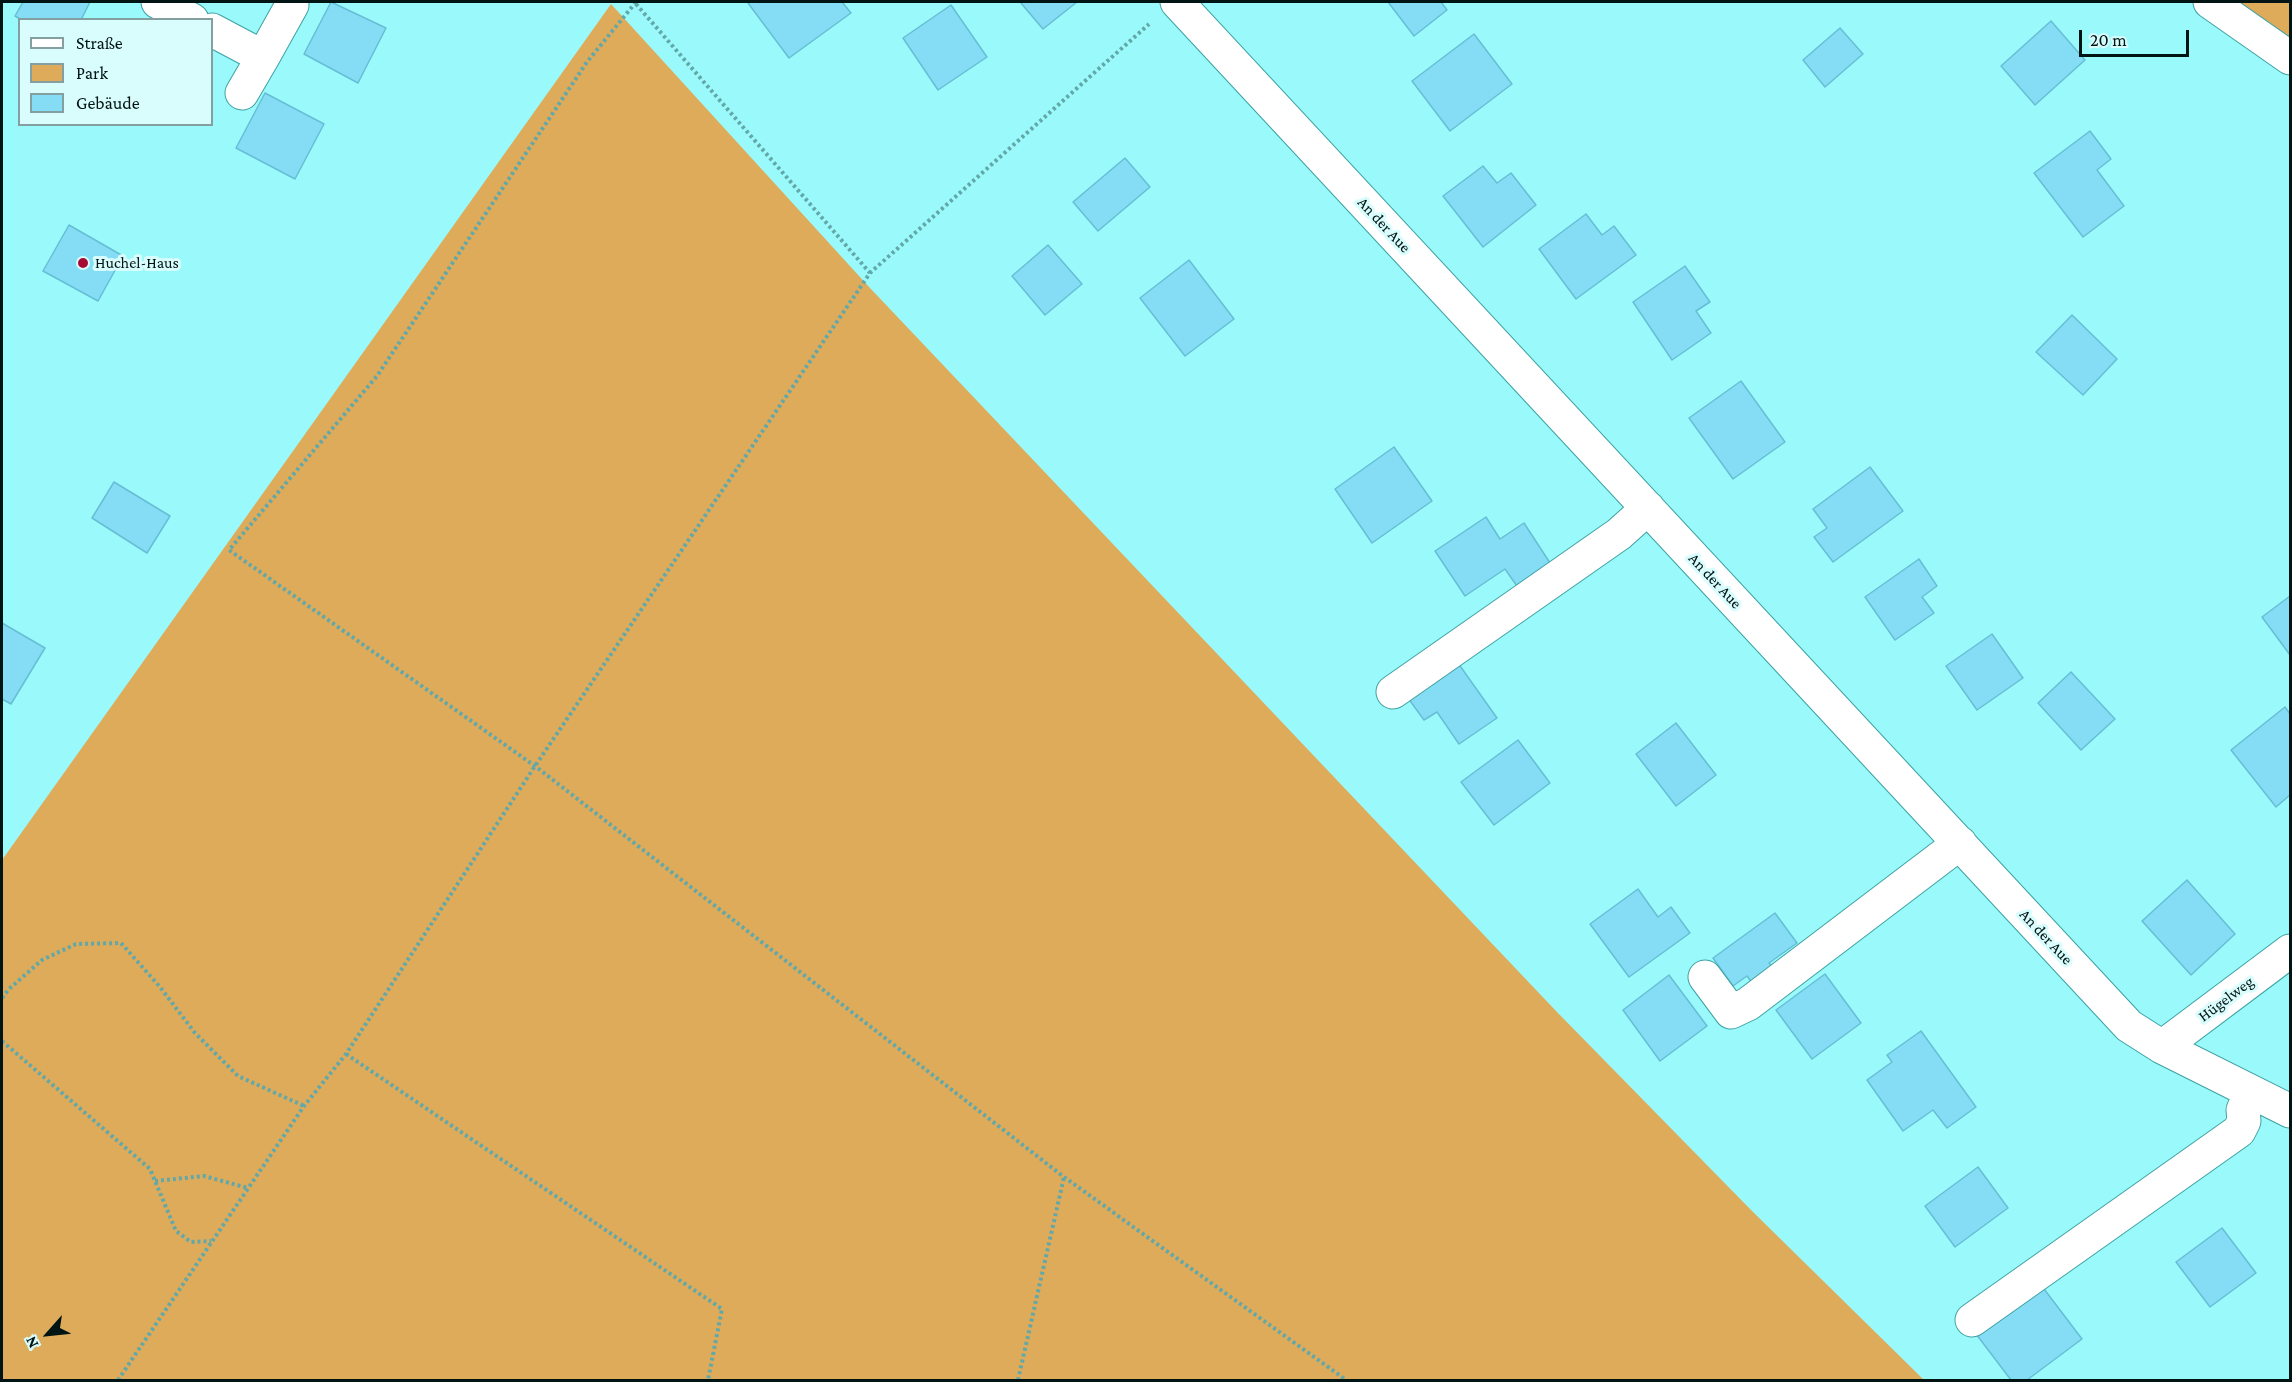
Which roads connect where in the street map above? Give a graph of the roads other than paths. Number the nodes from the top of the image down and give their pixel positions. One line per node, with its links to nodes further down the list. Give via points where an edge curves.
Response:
1 (158, 2): 5 (street)
2 (2210, 2): 8 (street)
3 (292, 5): 7 (street)
4 (1167, 9): 10 (street, An der Aue)
5 (188, 18)
6 (213, 31): 7 (street)
7 (263, 57): 9 (street)
8 (2290, 58)
9 (242, 93)
10 (1648, 508): 11 (street, via 1619,534); 12 (street, An der Aue)
11 (1393, 692)
12 (1959, 843): 14 (street, via 1748,1004 1731,1012); 15 (street, An der Aue, via 2129,1026)
13 (2290, 951): 15 (street, Hügelweg)
14 (1705, 977)
15 (2162, 1047): 16 (street, An der Aue)
16 (2251, 1092): 17 (street, An der Aue); 18 (street, via 2239,1131)
17 (2290, 1111)
18 (1972, 1320)

